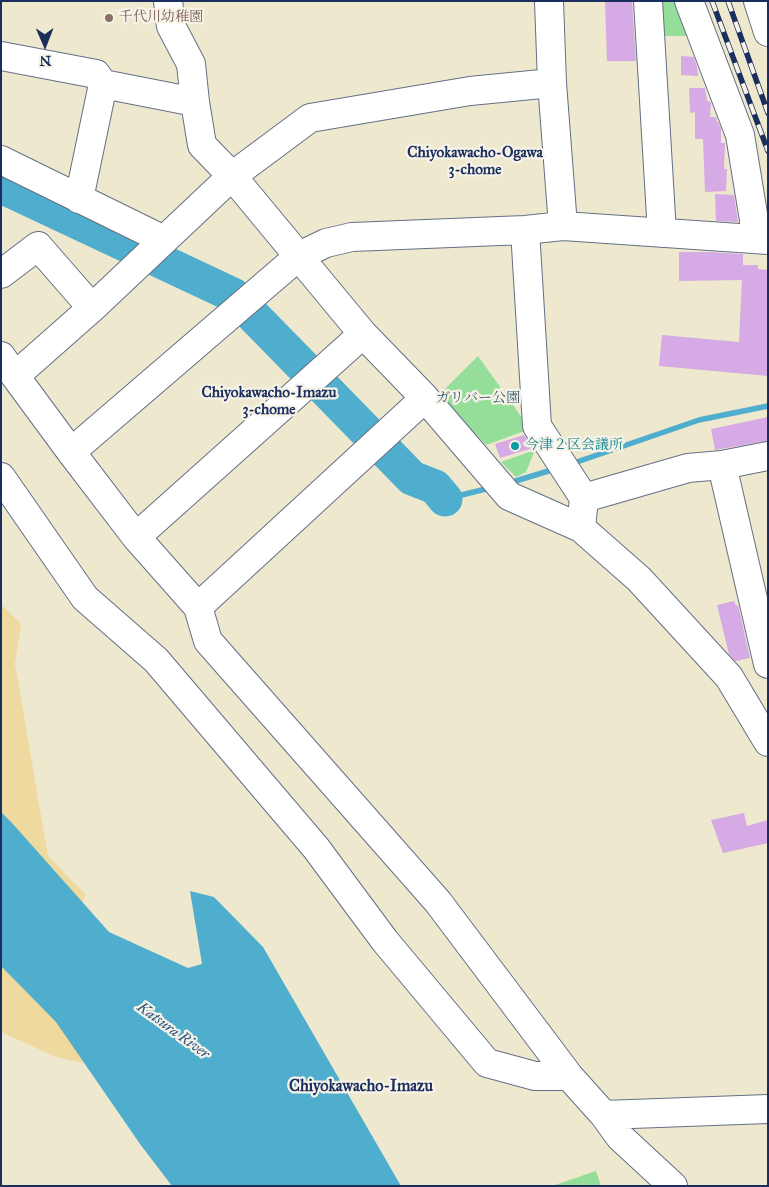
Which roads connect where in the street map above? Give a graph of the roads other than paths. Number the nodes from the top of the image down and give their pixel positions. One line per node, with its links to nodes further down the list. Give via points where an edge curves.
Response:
1 (168, 1): 10 (street, via 171,26 191,64)
2 (548, 1): 8 (street)
3 (648, 1): 16 (street)
4 (688, 1): 17 (street, via 740,135 754,220)
5 (758, 1): 6 (street)
6 (768, 32)
7 (1, 56): 9 (street, via 96,74)
8 (552, 83): 12 (street, via 470,91 310,118); 14 (street)
9 (103, 84): 10 (street); 13 (street)
10 (194, 102): 12 (street, via 202,145)
11 (1, 160): 13 (street)
12 (232, 176): 18 (street); 19 (street)
13 (79, 199): 18 (street)
14 (563, 226): 15 (street); 16 (street)
15 (525, 230): 19 (street, via 352,237 326,243); 29 (street, via 537,426)
16 (662, 233): 17 (street)
17 (761, 239)
18 (164, 240): 21 (street)
19 (299, 256): 22 (street); 25 (street)
20 (1, 274): 21 (street, via 38,246)
21 (92, 308): 23 (street)
22 (362, 334): 24 (street); 31 (street)
23 (8, 366): 25 (street)
24 (425, 398): 30 (street, via 509,496); 32 (street)
25 (71, 452): 31 (street)
26 (768, 456): 27 (street)
27 (722, 465): 29 (street, via 688,468); 33 (street)
28 (1, 477): 37 (street, via 85,598 156,660 316,848 385,941 488,1063 534,1076)
29 (584, 498): 30 (street)
30 (582, 528): 35 (street, via 639,579)
31 (136, 537): 32 (street)
32 (198, 608): 37 (street, via 208,641 438,902)
33 (768, 664)
34 (768, 667): 35 (street)
35 (729, 677): 36 (street)
36 (768, 742)
37 (569, 1076): 39 (street)
38 (768, 1109): 39 (street)
39 (604, 1115): 40 (street, via 620,1137)
40 (673, 1186)

